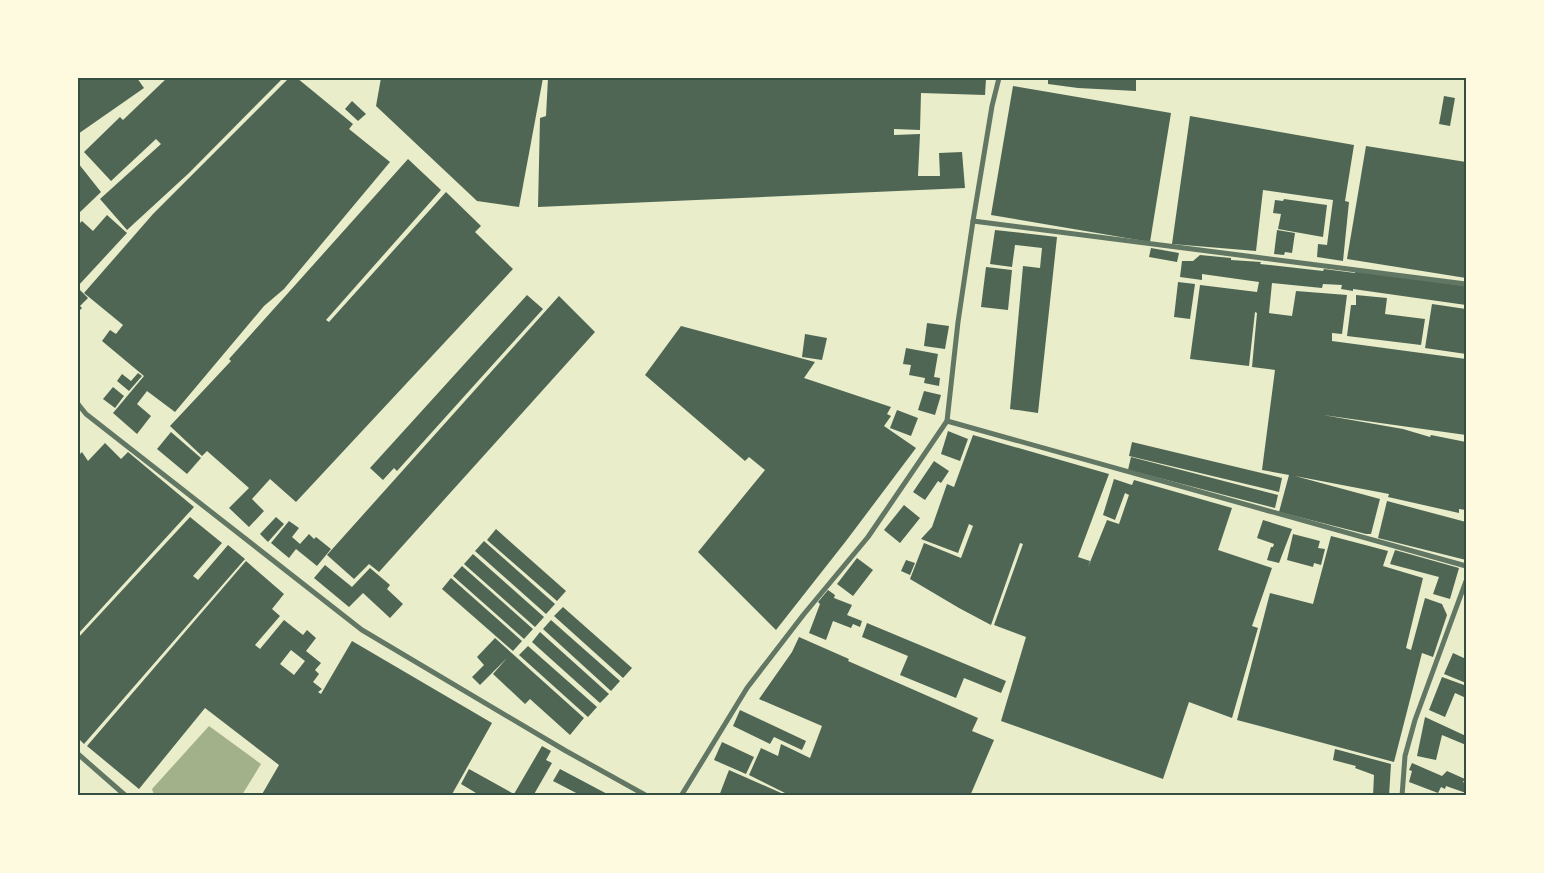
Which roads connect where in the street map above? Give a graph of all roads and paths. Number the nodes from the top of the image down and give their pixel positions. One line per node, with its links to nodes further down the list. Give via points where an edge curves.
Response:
1 (1000, 78): 2 (street, via 992,106)
2 (973, 221): 3 (street); 5 (street)
3 (1466, 284)
4 (78, 404): 10 (street, via 86,414 362,630)
5 (946, 421): 6 (street); 11 (street, via 868,537 746,688)
6 (1466, 566)
7 (1466, 581): 12 (street, via 1415,720 1405,756)
8 (78, 754): 9 (street)
9 (126, 796)
10 (647, 796)
11 (681, 796)
12 (1402, 796)

